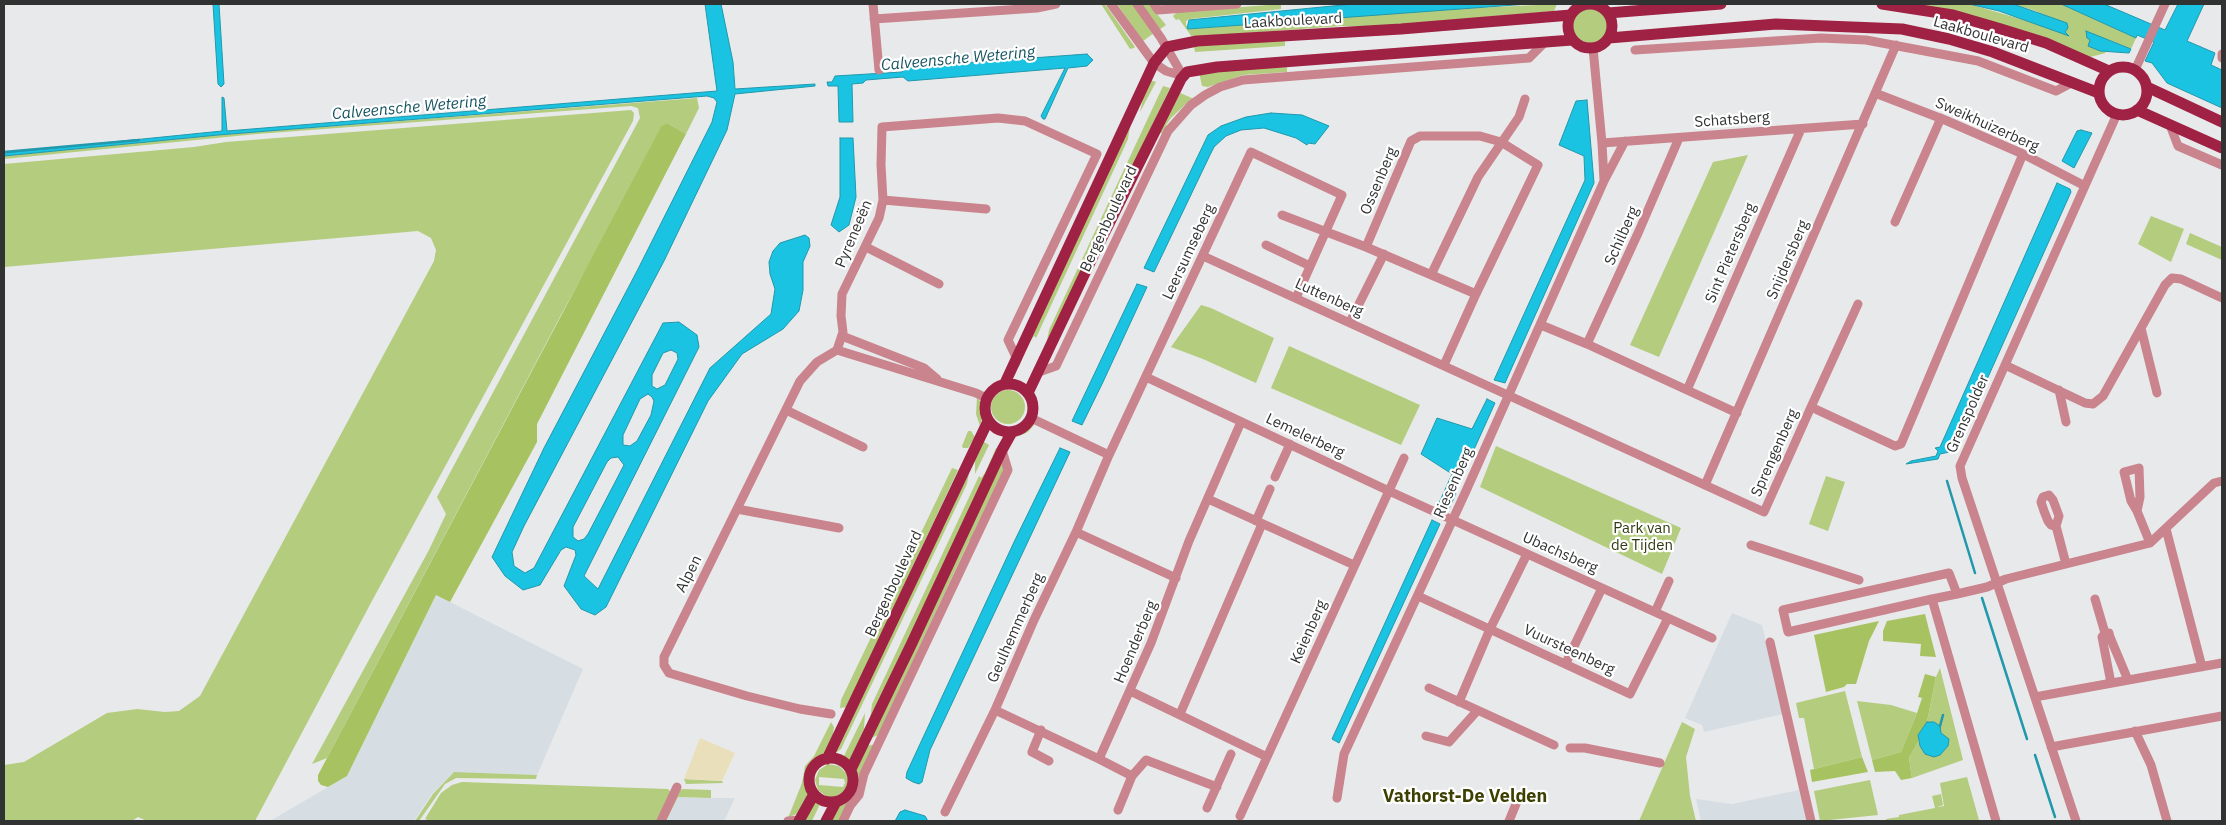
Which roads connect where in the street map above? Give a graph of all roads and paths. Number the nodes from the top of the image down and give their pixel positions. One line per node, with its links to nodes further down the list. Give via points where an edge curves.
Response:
1 (873, 4): 12 (street)
2 (1056, 4): 12 (street)
3 (1111, 4): 22 (street)
4 (1137, 4): 18 (street)
5 (1232, 4): 9 (street)
6 (1721, 4): 10 (main road)
7 (1882, 4): 25 (main road, Laakboulevard, via 1953,15 2001,28 2046,43)
8 (2165, 4): 24 (street)
9 (1156, 7)
10 (1608, 13): 11 (main road, via 1602,7 1588,4); 14 (main road, via 1612,23)
11 (1571, 15): 15 (main road, via 1568,25); 18 (main road, Laakboulevard, via 1197,41)
12 (874, 19): 23 (street)
13 (1639, 35): 14 (main road, Laakboulevard); 20 (street); 27 (main road, Laakboulevard, via 1776,24 1902,29 1993,52)
14 (1609, 38): 19 (main road)
15 (1572, 40): 16 (main road); 19 (main road, via 1582,47)
16 (1545, 42): 26 (main road, via 1217,67 1190,71); 74 (street, Bergenboulevard, via 1529,58 1244,80 1220,87 1191,105 1168,131 1056,366)
17 (1896, 45): 20 (street, Laakboulevard, via 1821,38); 27 (street, Laakboulevard, via 1978,61 2056,91); 29 (street, Snijdersberg)
18 (1167, 48): 22 (main road, Bergenboulevard); 26 (street)
19 (1594, 48): 42 (street, Riesenberg)
20 (1652, 49): 21 (street, Laakboulevard)
21 (1635, 50)
22 (1154, 63): 26 (street); 71 (main road, Bergenboulevard)
23 (879, 70)
24 (2135, 70): 25 (main road, via 2117,67); 28 (main road)
25 (2109, 71): 30 (main road, via 2099,84)
26 (1183, 76): 74 (main road, Bergenboulevard)
27 (2073, 82): 30 (main road, Laakboulevard)
28 (2147, 87): 32 (main road, via 2146,98); 35 (main road)
29 (1875, 93): 34 (street, Sweikhuizerberg); 36 (street, Snijdersberg)
30 (2099, 93): 33 (main road, via 2104,107)
31 (1524, 99): 41 (street, via 1519,117)
32 (2137, 110): 33 (main road, via 2131,114); 37 (main road)
33 (2117, 114): 47 (street, Grenspolder)
34 (1941, 118): 44 (street, Sweikhuizerberg); 51 (street)
35 (2222, 122)
36 (1863, 124): 38 (street, Schatsberg); 86 (street, Snijdersberg)
37 (2170, 125): 43 (main road); 45 (street, via 2178,146)
38 (1801, 129): 39 (street, Schatsberg); 78 (street, Sint Pietersberg)
39 (1679, 138): 40 (street, Schatsberg); 69 (street, Schilberg)
40 (1625, 141): 42 (street, Schatsberg); 46 (street, Riesenberg)
41 (1501, 142): 55 (street, Ossenberg, via 1480,136 1420,136 1411,141); 59 (street, via 1478,176); 61 (street, Ossenberg, via 1538,165)
42 (1602, 143): 46 (street, Riesenberg)
43 (2222, 148)
44 (2023, 154): 47 (street, Sweikhuizerberg); 84 (street, Sprengenberg, via 1901,444 1896,446)
45 (2222, 166)
46 (1604, 181): 66 (street, Riesenberg)
47 (2085, 186): 72 (street, Grenspolder)
48 (883, 200): 49 (street); 54 (street, Pyreneeën); 71 (street, Pyreneeën, via 882,127 1012,119 1043,128 1096,154 1008,340)
49 (986, 209)
50 (1282, 214): 52 (street)
51 (1895, 222)
52 (1326, 231): 55 (street); 57 (street, Leersumseberg, via 1342,195 1251,152); 58 (street)
53 (1266, 245): 58 (street)
54 (866, 247): 60 (street); 68 (street, Pyreneeën, via 842,294)
55 (1366, 247): 56 (street)
56 (1384, 254): 59 (street); 65 (street)
57 (1203, 256): 62 (street, Luttenberg); 75 (street, Leersumseberg)
58 (1310, 266): 62 (street)
59 (1431, 275): 61 (street)
60 (940, 284)
61 (1476, 294): 73 (street)
62 (1296, 298): 65 (street, Luttenberg)
63 (2222, 298): 67 (street, via 2172,278)
64 (1858, 304): 84 (street)
65 (1350, 322): 73 (street, Luttenberg)
66 (1541, 325): 69 (street); 82 (street, Riesenberg)
67 (2141, 328): 79 (street, via 2098,401 2085,403); 81 (street)
68 (842, 336): 70 (street, Pyreneeën); 76 (street, via 924,368)
69 (1587, 344): 78 (street)
70 (837, 350): 76 (street); 85 (street, Alpen, via 817,362 800,381)
71 (1016, 357): 77 (main road, Bergenboulevard)
72 (2005, 364): 79 (street); 119 (street, Grenspolder, via 1960,466)
73 (1444, 366): 82 (street, Sprengenberg)
74 (1039, 372): 80 (main road, Bergenboulevard)
75 (1146, 377): 89 (street, Lemelerberg); 95 (street, Leersumseberg)
76 (939, 381): 83 (street)
77 (1005, 383): 80 (main road, via 1017,385); 83 (main road)
78 (1687, 390): 86 (street)
79 (2059, 390): 90 (street)
80 (1028, 393): 87 (main road, via 1033,406)
81 (2157, 393)
82 (1510, 394): 99 (street, Sprengenberg); 105 (street, Riesenberg)
83 (981, 395): 88 (main road)
84 (1811, 407): 99 (street, Sprengenberg, via 1764,512)
85 (786, 410): 93 (street); 103 (street, Alpen)
86 (1737, 413): 99 (street, Snijdersberg)
87 (1031, 418): 91 (main road, via 1026,425); 95 (street)
88 (988, 421): 91 (main road, via 1000,431); 155 (main road, Bergenboulevard)
89 (1241, 422): 92 (street, Lemelerberg); 102 (street, Hoenderberg)
90 (2066, 422)
91 (1012, 432): 94 (main road)
92 (1290, 444): 97 (street); 101 (street, Lemelerberg)
93 (863, 447)
94 (1002, 450): 148 (street, via 1008,470); 149 (main road)
95 (1109, 455): 110 (street, Geulhemmerberg)
96 (1404, 458): 101 (street, Keienberg)
97 (1275, 477)
98 (2222, 481): 109 (street, via 2214,484)
99 (1705, 485)
100 (1270, 490): 106 (street)
101 (1389, 491): 105 (street, Lemelerberg); 114 (street, Keienberg)
102 (1208, 499): 106 (street); 116 (street, Hoenderberg)
103 (737, 509): 108 (street); 142 (street, Alpen, via 664,657 664,665 669,673 747,696)
104 (2137, 511): 111 (street)
105 (1453, 520): 113 (street, Ubachsberg); 122 (street, Riesenberg)
106 (1259, 522): 114 (street); 143 (street)
107 (2056, 526): 115 (street)
108 (839, 528)
109 (2166, 528): 111 (street); 133 (street)
110 (1076, 532): 116 (street); 140 (street, Geulhemmerberg)
111 (2150, 543): 115 (street)
112 (1752, 545): 117 (street)
113 (1527, 554): 120 (street, Ubachsberg); 127 (street)
114 (1354, 564): 154 (street, Keienberg)
115 (2066, 564): 119 (street)
116 (1176, 578): 137 (street, Hoenderberg)
117 (1859, 580)
118 (1669, 581): 125 (street)
119 (1998, 583): 121 (street); 138 (street, Grenspolder)
120 (1602, 588): 125 (street, Ubachsberg); 131 (street)
121 (1956, 594): 123 (street); 123 (street, via 1949,573 1780,610 1788,632)
122 (1418, 596): 127 (street, Vuursteenberg); 164 (street, Riesenberg, via 1344,754)
123 (1932, 599): 177 (street)
124 (2095, 599): 128 (street)
125 (1655, 612): 126 (street, Ubachsberg)
126 (1668, 618): 129 (street, Ubachsberg); 131 (street, Vuursteenberg, via 1630,694)
127 (1490, 629): 131 (street, Vuursteenberg); 139 (street)
128 (2105, 633): 134 (street, via 2109,634); 135 (street, via 2102,637)
129 (1712, 638)
130 (1770, 642): 176 (street)
131 (1566, 663)
132 (2222, 663): 133 (street)
133 (2202, 667): 134 (street)
134 (2128, 680): 135 (street)
135 (2111, 683): 138 (street)
136 (1429, 688): 139 (street)
137 (1130, 690): 143 (street); 156 (street, Hoenderberg)
138 (2035, 697): 151 (street, Grenspolder)
139 (1459, 702): 141 (street)
140 (995, 710): 145 (street); 169 (street, Geulhemmerberg)
141 (1477, 711): 147 (street, via 1449,742); 150 (street)
142 (831, 714)
143 (1180, 714): 154 (street)
144 (2222, 716): 146 (street)
145 (1041, 730): 156 (street); 157 (street, via 1032,752)
146 (2136, 731): 151 (street); 179 (street, via 2151,765)
147 (1426, 736)
148 (882, 738): 149 (street); 174 (street, via 859,795)
149 (863, 744): 159 (main road)
150 (1554, 745)
151 (2051, 747): 178 (street, Grenspolder)
152 (1570, 748): 158 (street)
153 (1230, 754): 161 (street)
154 (1265, 756): 170 (street, Keienberg)
155 (827, 759): 159 (main road, via 839,760); 163 (main road, via 819,762 811,772 809,783)
156 (1099, 759): 160 (street)
157 (1050, 761)
158 (1660, 763)
159 (851, 769): 165 (main road, via 854,780 851,790 844,799)
160 (1132, 776): 161 (street, via 1146,760); 168 (street)
161 (1217, 786): 167 (street)
162 (677, 787): 171 (street)
163 (814, 794): 165 (main road, via 824,802); 172 (main road)
164 (1337, 798)
165 (836, 802): 173 (main road)
166 (1516, 804): 175 (street)
167 (1207, 808)
168 (1118, 810)
169 (945, 812)
170 (1240, 816)
171 (660, 821)
172 (795, 821)
173 (826, 821)
174 (843, 821)
175 (1509, 821)
176 (1811, 821)
177 (1996, 821)
178 (2076, 821)
179 (2167, 821)

